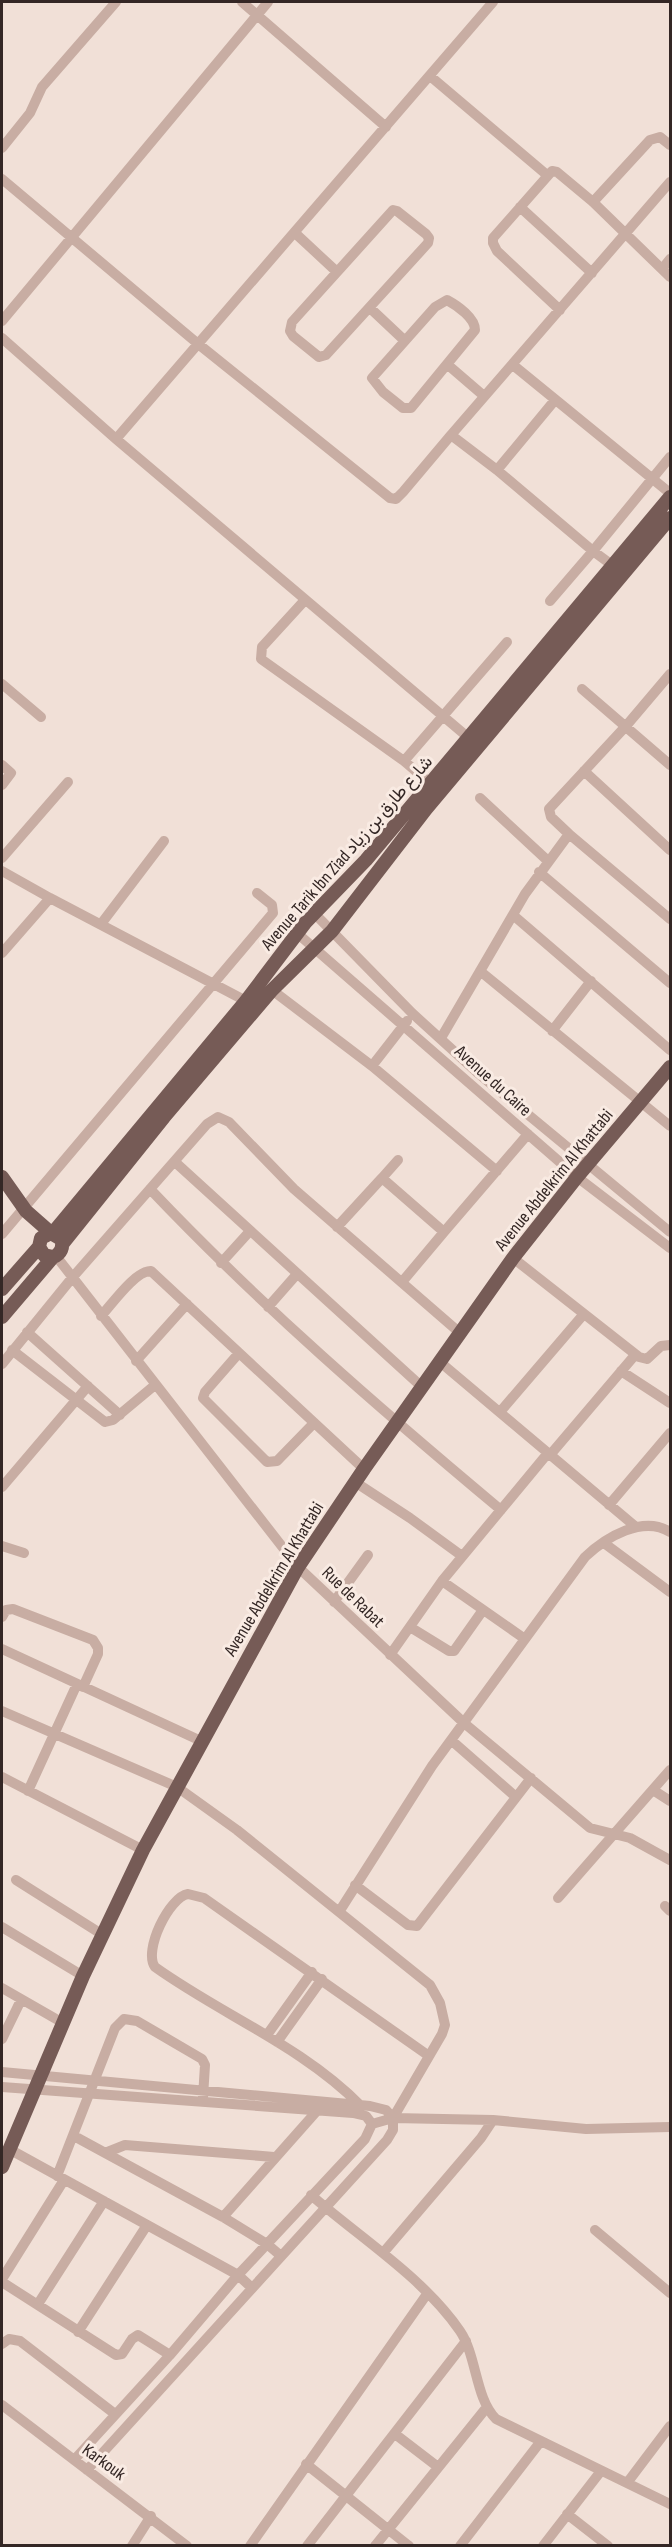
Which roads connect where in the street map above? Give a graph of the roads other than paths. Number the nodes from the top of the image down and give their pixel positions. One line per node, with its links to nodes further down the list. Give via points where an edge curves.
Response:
1 (116, 2): 9 (street, via 39,90 30,113)
2 (242, 2): 5 (street)
3 (268, 2): 5 (street)
4 (489, 3): 6 (street)
5 (257, 15): 7 (street); 17 (street)
6 (430, 76): 7 (street); 10 (street)
7 (386, 127): 15 (street)
8 (670, 145): 13 (street, via 655,137)
9 (2, 148)
10 (547, 175): 13 (street, via 557,172); 14 (street)
11 (2, 179): 17 (street)
12 (670, 182): 16 (street)
13 (593, 202): 16 (street)
14 (520, 207): 21 (street); 24 (street, via 493,238 494,247)
15 (295, 233): 20 (street); 28 (street)
16 (625, 234): 19 (street); 21 (street)
17 (71, 237): 25 (street); 28 (street)
18 (670, 259): 19 (street)
19 (662, 269): 22 (street)
20 (337, 272): 23 (street, via 292,322 293,336 322,357); 23 (street, via 393,210 426,234 428,243)
21 (592, 273): 24 (street)
22 (670, 277)
23 (370, 308): 27 (street)
24 (560, 310): 30 (street)
25 (2, 321)
26 (2, 338): 34 (street)
27 (404, 340): 29 (street, via 435,307 450,302 476,328); 29 (street, via 372,378 404,408 411,408)
28 (197, 344): 33 (street, via 390,498 398,497); 34 (street)
29 (448, 365): 31 (street)
30 (513, 365): 31 (street); 32 (street)
31 (484, 396): 33 (street)
32 (555, 400): 36 (street); 37 (street)
33 (451, 435): 36 (street)
34 (116, 439): 41 (street)
35 (670, 457): 37 (street)
36 (497, 470): 39 (street)
37 (653, 479): 38 (street); 39 (street)
38 (669, 505): 40 (main road, Avenue Tarik Ibn Ziad شارع طارق بن زياد); 72 (main road, Avenue Tarik Ibn Ziad شارع طارق بن زياد)
39 (593, 551): 40 (street); 42 (street)
40 (612, 565): 50 (main road, Avenue Tarik Ibn Ziad شارع طارق بن زياد)
41 (304, 600): 47 (street); 51 (street, via 261,647 261,659)
42 (550, 601)
43 (507, 642): 47 (street)
44 (670, 675): 49 (street)
45 (2, 684): 48 (street)
46 (582, 689): 49 (street)
47 (443, 716): 50 (street); 51 (street)
48 (41, 717)
49 (626, 726): 53 (street); 54 (street)
50 (470, 738): 56 (main road, Avenue Tarik Ibn Ziad شارع طارق بن زياد)
51 (404, 761): 56 (street)
52 (2, 765): 57 (street, via 11,773)
53 (670, 765)
54 (584, 771): 59 (street, via 549,808 551,817); 61 (street)
55 (68, 782): 62 (street)
56 (431, 784): 68 (main road, Avenue Tarik Ibn Ziad شارع طارق بن زياد, via 366,860)
57 (2, 785)
58 (480, 798): 63 (street)
59 (569, 834): 63 (street); 70 (street)
60 (164, 841): 71 (street)
61 (670, 850)
62 (2, 858)
63 (548, 861): 65 (street)
64 (2, 871): 67 (street)
65 (539, 872): 69 (street); 78 (street)
66 (257, 893): 79 (street, via 272,905 273,913)
67 (50, 898): 71 (street); 75 (street)
68 (314, 912): 72 (street, Avenue du Caire); 73 (main road, Avenue Tarik Ibn Ziad شارع طارق بن زياد)
69 (513, 915): 76 (street); 77 (street)
70 (670, 919)
71 (101, 924): 79 (street)
72 (332, 931): 74 (main road, Avenue Tarik Ibn Ziad شارع طارق بن زياد); 82 (street, Avenue du Caire)
73 (298, 934): 74 (street, Avenue du Caire); 81 (main road, Avenue Tarik Ibn Ziad شارع طارق بن زياد)
74 (314, 949): 80 (main road, Avenue Tarik Ibn Ziad شارع طارق بن زياد); 83 (street, Avenue du Caire)
75 (2, 952)
76 (480, 971): 84 (street); 85 (street)
77 (591, 981): 84 (street); 86 (street)
78 (670, 983)
79 (211, 984): 81 (street); 100 (street)
80 (272, 990): 87 (street); 106 (main road, Avenue Tarik Ibn Ziad شارع طارق بن زياد)
81 (246, 1001): 106 (main road, Avenue Tarik Ibn Ziad شارع طارق بن زياد)
82 (412, 1013): 83 (street); 85 (street, Avenue du Caire)
83 (405, 1024): 87 (street); 91 (street, Avenue du Caire)
84 (552, 1031): 89 (street)
85 (441, 1038): 94 (street, Avenue du Caire)
86 (670, 1050)
87 (372, 1066): 95 (street)
88 (670, 1067): 89 (main road, Avenue Abdelkrim Al Khattabi)
89 (640, 1103): 90 (street); 94 (main road, Avenue Abdelkrim Al Khattabi)
90 (670, 1126)
91 (528, 1134): 95 (street); 96 (street, Avenue du Caire)
92 (398, 1160): 98 (street)
93 (175, 1162): 99 (street); 101 (street, via 207,1124 223,1118); 103 (street)
94 (587, 1165): 96 (main road, Avenue Abdelkrim Al Khattabi); 102 (street, Avenue du Caire)
95 (497, 1171): 104 (street)
96 (577, 1176): 108 (street, Avenue du Caire); 110 (main road, Avenue Abdelkrim Al Khattabi)
97 (2, 1177): 100 (main road)
98 (382, 1178): 101 (street); 104 (street)
99 (150, 1189): 111 (street); 113 (street)
100 (25, 1210): 105 (street); 106 (main road); 107 (main road)
101 (337, 1227): 114 (street)
102 (670, 1230)
103 (250, 1231): 111 (street); 112 (street)
104 (444, 1232): 114 (street)
105 (2, 1234)
106 (55, 1237): 107 (main road, via 45,1235); 109 (main road, via 62,1249)
107 (39, 1245): 109 (main road, via 44,1255); 115 (main road)
108 (670, 1248)
109 (55, 1257): 113 (street, Rue de Rabat); 120 (main road)
110 (513, 1258): 118 (street); 122 (main road, Avenue Abdelkrim Al Khattabi)
111 (221, 1263): 117 (street)
112 (297, 1274): 117 (street); 133 (street)
113 (72, 1278): 119 (street, Rue de Rabat); 121 (street)
114 (402, 1282): 122 (street)
115 (2, 1289)
116 (187, 1304): 119 (street, via 148,1270); 125 (street); 127 (street)
117 (267, 1307): 139 (street)
118 (583, 1315): 126 (street); 136 (street)
119 (101, 1316): 127 (street, Rue de Rabat)
120 (2, 1317)
121 (27, 1332): 124 (street); 132 (street)
122 (460, 1333): 128 (main road, Avenue Abdelkrim Al Khattabi)
123 (670, 1345): 126 (street, via 661,1346 647,1359)
124 (12, 1350): 129 (street); 134 (street)
125 (239, 1353): 138 (street); 138 (street, via 203,1398 267,1462 277,1461)
126 (635, 1355): 130 (street)
127 (136, 1361): 131 (street, Rue de Rabat)
128 (440, 1362): 133 (main road, Avenue Abdelkrim Al Khattabi); 136 (street)
129 (2, 1364)
130 (621, 1371): 135 (street); 141 (street)
131 (155, 1385): 137 (street); 154 (street, Rue de Rabat)
132 (88, 1386): 134 (street); 137 (street)
133 (422, 1387): 139 (main road, Avenue Abdelkrim Al Khattabi)
134 (76, 1400): 137 (street, via 105,1422); 144 (street)
135 (670, 1403)
136 (500, 1412): 141 (street)
137 (120, 1415)
138 (314, 1423): 142 (street)
139 (398, 1424): 142 (main road, Avenue Abdelkrim Al Khattabi); 146 (street)
140 (670, 1433): 145 (street)
141 (549, 1454): 145 (street); 146 (street)
142 (364, 1469): 143 (main road, Avenue Abdelkrim Al Khattabi)
143 (355, 1482): 153 (street); 154 (main road, Avenue Abdelkrim Al Khattabi)
144 (2, 1487)
145 (609, 1505): 147 (street)
146 (501, 1510): 153 (street)
147 (636, 1527): 148 (street); 149 (street)
148 (669, 1529)
149 (604, 1543): 156 (street); 161 (street, via 585,1557)
150 (2, 1546): 151 (street)
151 (24, 1553)
152 (368, 1555): 157 (street)
153 (462, 1556): 155 (street)
154 (298, 1567): 157 (street, Rue de Rabat); 169 (main road, Avenue Abdelkrim Al Khattabi)
155 (442, 1581): 158 (street); 160 (street)
156 (670, 1592)
157 (334, 1602): 163 (street, Rue de Rabat)
158 (483, 1610): 160 (street, via 454,1651); 161 (street)
159 (2, 1617): 164 (street, via 12,1609 93,1640 98,1654)
160 (410, 1627): 163 (street)
161 (525, 1639): 166 (street)
162 (2, 1649): 164 (street)
163 (390, 1656): 166 (street, Rue de Rabat)
164 (80, 1685): 167 (street); 169 (street)
165 (2, 1711): 167 (street)
166 (464, 1723): 168 (street); 172 (street, Rue de Rabat)
167 (54, 1734): 173 (street); 175 (street)
168 (451, 1740): 176 (street); 182 (street)
169 (201, 1742): 173 (main road, Avenue Abdelkrim Al Khattabi)
170 (670, 1770): 174 (street)
171 (2, 1778): 175 (street)
172 (531, 1778): 176 (street); 178 (street, Rue de Rabat, via 590,1828)
173 (177, 1787): 179 (main road, Avenue Abdelkrim Al Khattabi); 184 (street)
174 (653, 1790): 177 (street); 178 (street)
175 (28, 1791): 179 (street)
176 (516, 1797): 182 (street, via 417,1926 408,1925)
177 (670, 1801)
178 (615, 1833): 180 (street, Rue de Rabat); 183 (street)
179 (143, 1850): 186 (main road, Avenue Abdelkrim Al Khattabi)
180 (670, 1860)
181 (16, 1880): 186 (street)
182 (355, 1885): 184 (street)
183 (558, 1898)
184 (339, 1911): 196 (street, via 423,1978 435,1994 445,2025)
185 (2, 1927): 188 (street)
186 (103, 1935): 188 (main road, Avenue Abdelkrim Al Khattabi)
187 (312, 1972): 189 (street); 193 (street); 193 (street, via 204,1898 188,1894 176,1899 152,1944 152,1962)
188 (83, 1976): 192 (main road, Avenue Abdelkrim Al Khattabi)
189 (322, 1980): 195 (street); 196 (street)
190 (2, 1988): 191 (street)
191 (21, 2000): 192 (street); 194 (street)
192 (63, 2024): 198 (main road, Avenue Abdelkrim Al Khattabi)
193 (267, 2035): 195 (street)
194 (2, 2039)
195 (277, 2042): 205 (street)
196 (429, 2055): 207 (street)
197 (2, 2072): 198 (street)
198 (42, 2076): 199 (street); 201 (main road, Avenue Abdelkrim Al Khattabi)
199 (95, 2081): 202 (street); 202 (street, via 115,2028 127,2018 202,2059); 203 (street)
200 (2, 2087): 201 (street)
201 (35, 2091): 203 (street); 212 (main road, Avenue Abdelkrim Al Khattabi)
202 (204, 2091): 204 (street); 205 (street)
203 (91, 2095): 204 (street); 211 (street)
204 (201, 2103): 206 (street)
205 (361, 2106): 207 (street, via 386,2110)
206 (316, 2112): 209 (street, via 360,2114); 214 (street)
207 (393, 2118): 208 (street); 209 (street); 219 (street, via 393,2130 387,2139)
208 (493, 2120): 210 (street, via 586,2129); 224 (street)
209 (372, 2124): 217 (street, via 365,2139)
210 (670, 2127)
211 (74, 2136): 213 (street); 216 (street)
212 (9, 2149): 215 (main road, Avenue Abdelkrim Al Khattabi); 216 (street)
213 (105, 2153): 214 (street, via 124,2145); 220 (street)
214 (274, 2157): 220 (street)
215 (2, 2167)
216 (60, 2178): 218 (street); 227 (street)
217 (311, 2195): 219 (street); 223 (street)
218 (104, 2201): 221 (street); 231 (street)
219 (324, 2207): 224 (street); 225 (street)
220 (223, 2217): 223 (street)
221 (147, 2225): 226 (street); 232 (street)
222 (595, 2230): 229 (street)
223 (267, 2244): 225 (street); 226 (street)
224 (382, 2253): 230 (street)
225 (281, 2256): 228 (street)
226 (238, 2275): 228 (street); 235 (street)
227 (2, 2281): 231 (street)
228 (252, 2288): 245 (street)
229 (670, 2293)
230 (427, 2294): 233 (street, via 452,2319); 243 (street)
231 (38, 2304): 232 (street)
232 (78, 2332): 235 (street, via 116,2355 122,2354 138,2335)
233 (466, 2341): 237 (street); 240 (street)
234 (2, 2344): 238 (street, via 9,2339 20,2341)
235 (170, 2355): 238 (street)
236 (2, 2405): 242 (street, Karkouk)
237 (488, 2407): 241 (street, via 496,2419); 244 (street)
238 (115, 2414): 242 (street)
239 (670, 2426): 247 (street)
240 (395, 2434): 244 (street); 248 (street)
241 (541, 2441): 246 (street); 259 (street)
242 (74, 2460): 245 (street, Karkouk)
243 (306, 2464): 248 (street); 255 (street)
244 (438, 2468): 252 (street)
245 (87, 2470): 251 (street, Karkouk)
246 (601, 2471): 247 (street); 250 (street)
247 (627, 2483): 249 (street)
248 (346, 2495): 252 (street); 256 (street)
249 (670, 2504)
250 (567, 2514): 260 (street); 261 (street)
251 (151, 2516): 253 (street, Karkouk); 254 (street)
252 (388, 2529): 257 (street); 258 (street)
253 (184, 2545)
254 (132, 2546)
255 (250, 2546)
256 (307, 2546)
257 (375, 2546)
258 (409, 2546)
259 (460, 2546)
260 (543, 2546)
261 (608, 2546)

